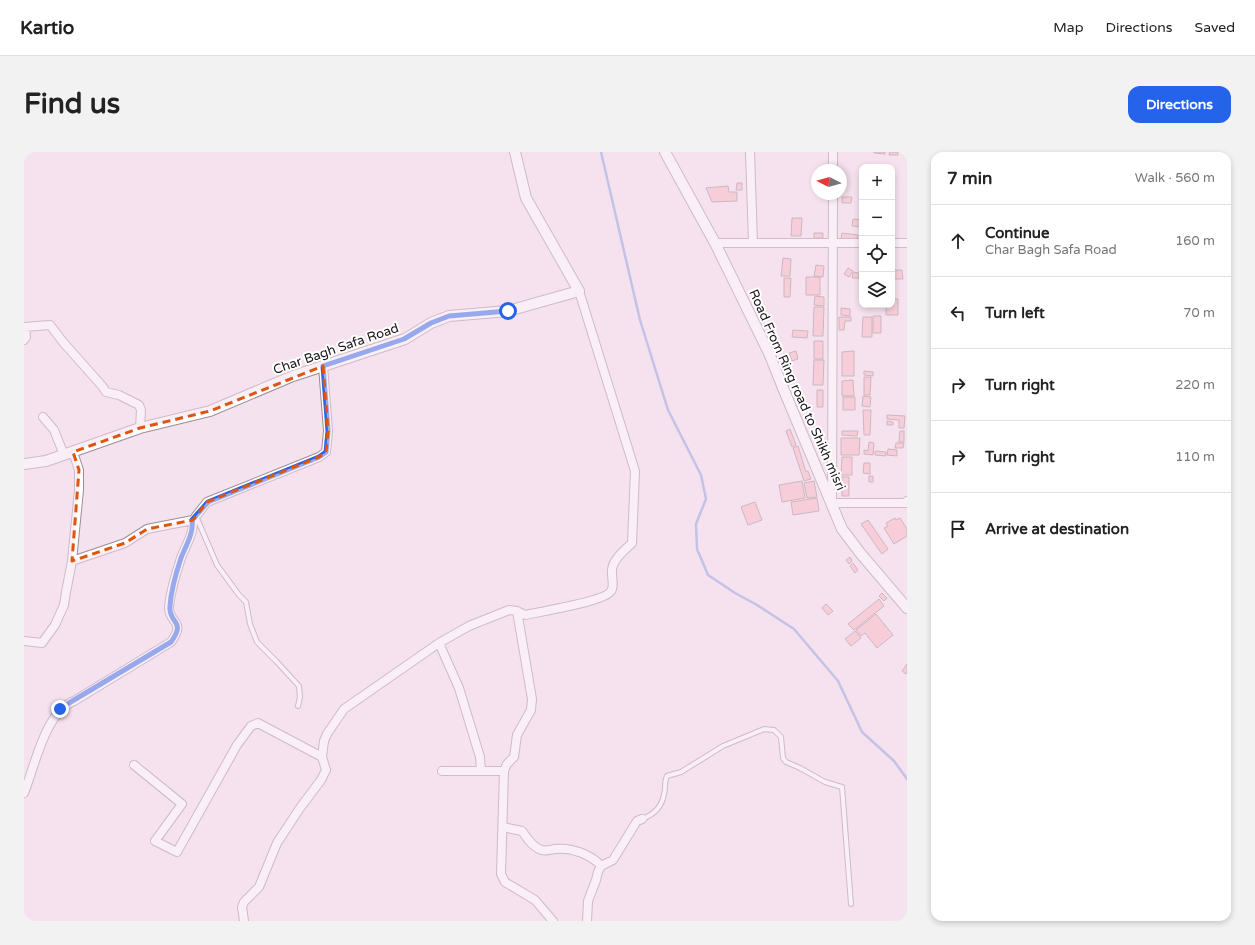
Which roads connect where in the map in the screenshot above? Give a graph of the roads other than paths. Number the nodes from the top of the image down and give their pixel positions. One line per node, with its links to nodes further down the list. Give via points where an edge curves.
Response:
1 (515, 152): 13 (street, via 526,198)
2 (665, 152): 7 (street, Road From Ring road to Shikh misri)
3 (750, 152): 8 (street)
4 (833, 152): 5 (street)
5 (833, 164)
6 (833, 200): 9 (street)
7 (715, 243): 8 (street); 22 (street, Road From Ring road to Shikh misri, via 769,353)
8 (753, 243): 9 (street)
9 (832, 243): 10 (street); 22 (street)
10 (859, 243)
11 (895, 243): 12 (street)
12 (907, 243)
13 (579, 291): 16 (street, Char Bagh Safa Road, via 508,311 449,316 404,339); 26 (street, via 635,470 632,543 617,559 612,569 611,593 599,599 525,614)
14 (25, 328): 15 (street); 18 (street, via 50,325 106,392 139,405)
15 (24, 340)
16 (323, 366): 18 (street, Char Bagh Safa Road, via 210,411); 23 (street, via 328,431 326,452 208,502)
17 (43, 417): 19 (street)
18 (140, 428): 19 (street, Char Bagh Safa Road)
19 (68, 453): 20 (street, Char Bagh Safa Road, via 46,461); 24 (street, via 79,470)
20 (24, 464)
21 (907, 501): 22 (street)
22 (832, 503): 25 (street, Road From Ring road to Shikh misri, via 842,529)
23 (194, 518): 24 (street, via 147,529 125,543); 29 (lane, via 217,565 246,602 257,642 299,686); 35 (street, via 172,587 169,608 178,625 177,633 171,642 60,709 46,731)
24 (72, 561): 27 (street, via 64,605 55,624 42,642)
25 (907, 608)
26 (517, 611): 28 (street, via 509,610 469,626); 34 (street, via 532,699 531,710 517,735 514,757)
27 (24, 641)
28 (439, 643): 30 (street, via 344,710 327,734); 33 (street, via 459,688 480,757)
29 (298, 706)
30 (322, 757): 31 (street, via 258,723 251,726 177,852 155,841 182,804); 41 (street, via 326,770 277,843 259,887 244,902)
31 (134, 765)
32 (442, 771): 33 (street)
33 (481, 771): 34 (street)
34 (504, 771): 38 (street)
35 (26, 781): 36 (street)
36 (24, 793)
37 (642, 819): 39 (street, via 637,821 613,860); 40 (lane, via 651,815 661,805 668,776 681,772 723,746 764,729 774,730 781,738 783,758 786,762 824,782 842,787)
38 (503, 827): 39 (street, via 522,831 527,841 540,850 574,851 596,859); 42 (street, via 501,874 505,882 535,900)
39 (601, 866): 43 (street, via 588,901)
40 (851, 904)
41 (244, 921)
42 (553, 921)
43 (587, 921)

